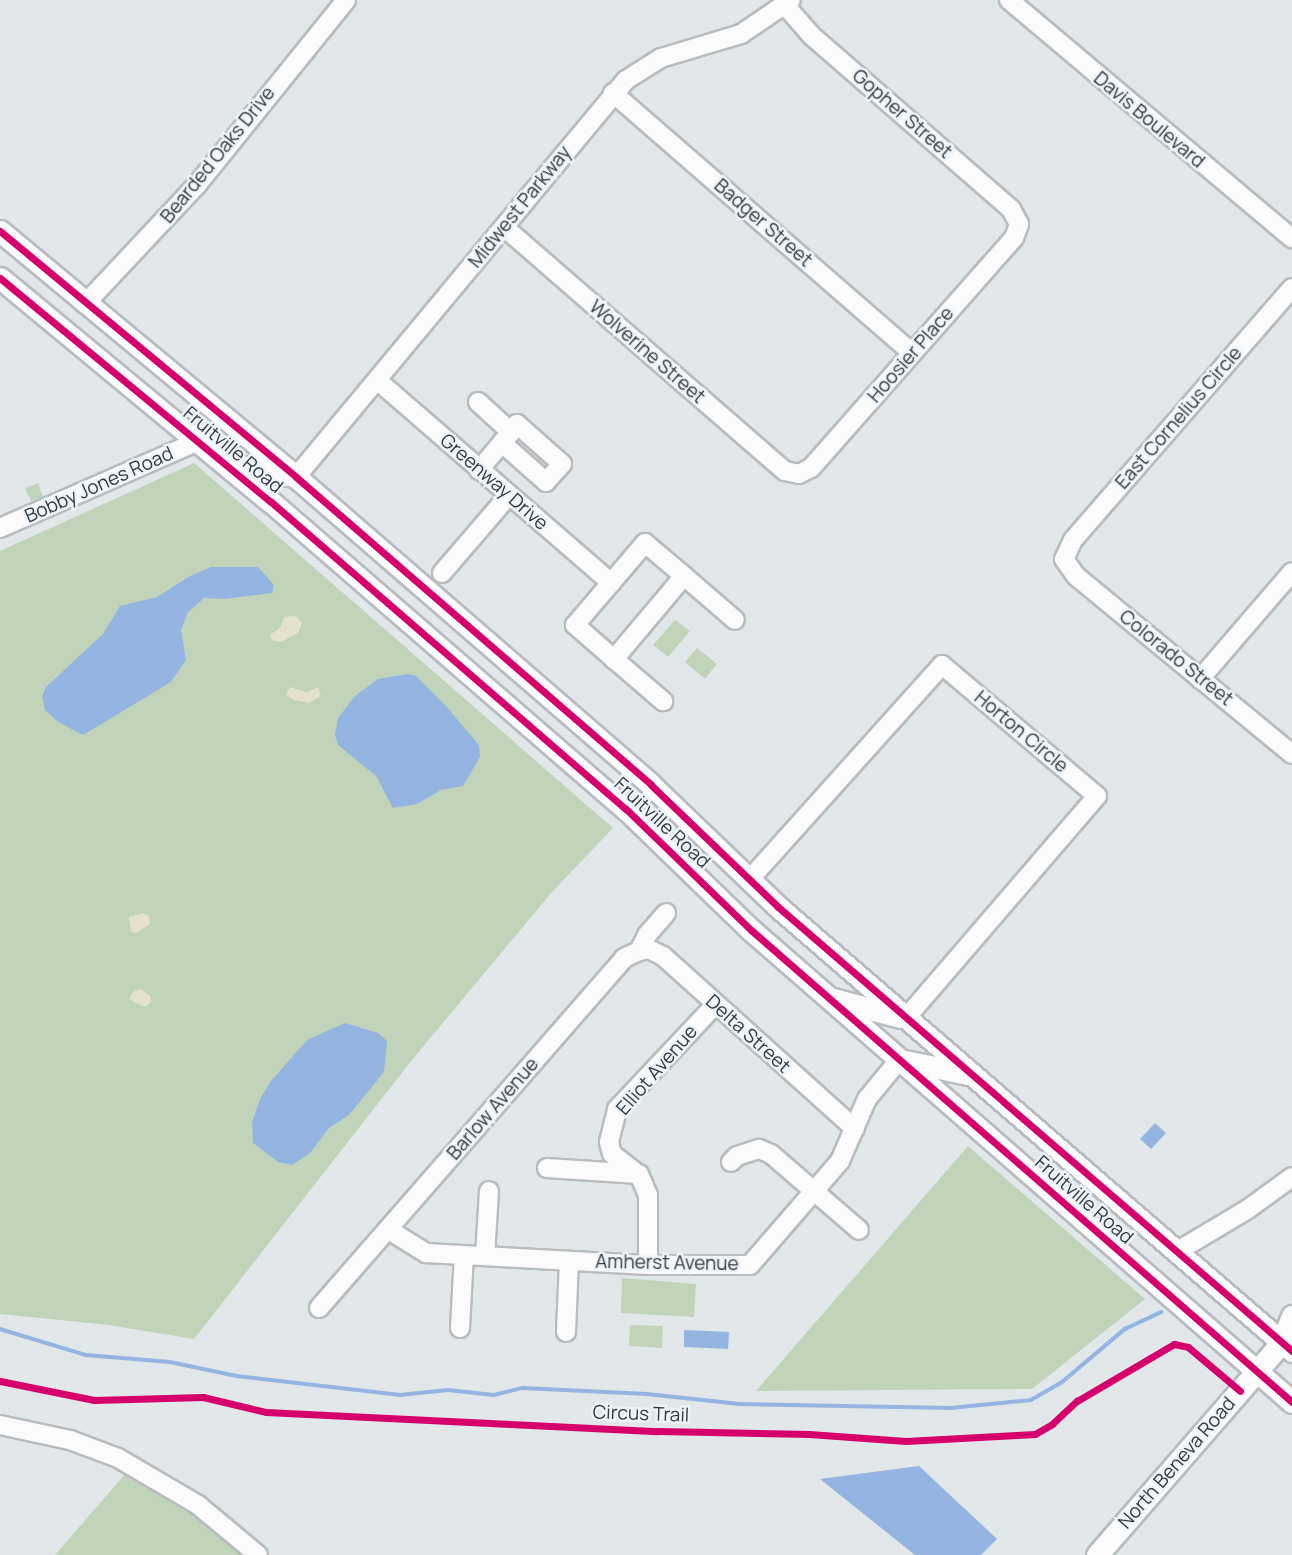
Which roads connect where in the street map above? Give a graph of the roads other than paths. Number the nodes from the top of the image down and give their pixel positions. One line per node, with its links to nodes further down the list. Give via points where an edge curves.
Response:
1 (346, 0): 11 (street, Bearded Oaks Drive, via 196,187)
2 (1009, 0): 8 (street, Davis Boulevard)
3 (788, 2): 4 (street, Midwest Parkway, via 741,34 661,58); 5 (street, Gopher Street, via 811,35 1011,209)
4 (613, 93): 6 (street, Midwest Parkway); 12 (street, Badger Street)
5 (1019, 224): 12 (street, Hoosier Place, via 1014,238)
6 (504, 227): 13 (street, Midwest Parkway); 18 (street, Wolverine Street)
7 (0, 232): 11 (main road, Fruitville Road)
8 (1292, 238)
9 (0, 278): 15 (main road, Fruitville Road)
10 (1292, 288): 22 (street, East Cornelius Circle)
11 (85, 304): 19 (main road, Fruitville Road)
12 (912, 353): 18 (street, Hoosier Place, via 811,468)
13 (377, 380): 17 (street, Greenway Drive); 19 (street, Midwest Parkway)
14 (478, 402): 17 (street, via 506,437)
15 (198, 441): 16 (main road, Fruitville Road); 21 (street, Bobby Jones Road)
16 (224, 464): 19 (main road); 35 (main road, Fruitville Road, via 626,809)
17 (479, 470): 20 (street, Greenway Drive)
18 (793, 474)
19 (296, 477): 32 (main road, Fruitville Road, via 652,785)
20 (509, 495): 24 (street); 26 (street, Greenway Drive)
21 (0, 528)
22 (1062, 548): 29 (street, Colorado Street, via 1076,576)
23 (1292, 572): 29 (street)
24 (442, 573)
25 (684, 576): 26 (street, via 645,542); 27 (street); 28 (street)
26 (611, 583): 28 (street, via 575,625)
27 (735, 620)
28 (614, 659): 30 (street)
29 (1200, 679): 31 (street, Colorado Street)
30 (663, 701)
31 (1292, 754)
32 (749, 880): 37 (main road, Fruitville Road); 37 (street, Horton Circle, via 942,665 1097,796)
33 (666, 913): 34 (street, Barlow Avenue)
34 (639, 951): 36 (street, Delta Street, via 649,948 663,957); 47 (street, Barlow Avenue, via 624,958)
35 (828, 998): 37 (main road); 38 (main road, Fruitville Road)
36 (715, 1005): 40 (street, Delta Street); 43 (street, Elliot Avenue, via 617,1109 609,1142 612,1154)
37 (906, 1018): 39 (main road, Fruitville Road)
38 (899, 1060): 39 (main road); 40 (street, Amherst Avenue, via 867,1099); 59 (main road, Fruitville Road)
39 (970, 1074): 49 (main road, Fruitville Road)
40 (855, 1129): 45 (street, Amherst Avenue, via 840,1161)
41 (731, 1162): 45 (street, via 759,1149)
42 (547, 1168): 43 (street)
43 (634, 1171): 53 (street, via 648,1195)
44 (1292, 1177): 49 (street)
45 (815, 1190): 48 (street); 53 (street, Amherst Avenue, via 750,1265)
46 (489, 1191): 51 (street)
47 (389, 1230): 50 (street, Amherst Avenue, via 426,1253); 54 (street, Barlow Avenue)
48 (859, 1230)
49 (1176, 1252): 58 (main road, Fruitville Road)
50 (464, 1255): 51 (street, Amherst Avenue); 56 (street)
51 (485, 1256): 52 (street, Amherst Avenue)
52 (569, 1261): 53 (street, Amherst Avenue); 57 (street, Amherst Avenue)
53 (648, 1265)
54 (319, 1308)
55 (1292, 1315): 58 (main road, North Beneva Road)
56 (460, 1328)
57 (566, 1332)
58 (1289, 1343): 59 (main road, North Beneva Road)
59 (1257, 1372): 60 (main road, Fruitville Road); 63 (main road, North Beneva Road)
60 (1292, 1402)
61 (0, 1425): 62 (street, via 70,1440 118,1458 198,1505)
62 (258, 1555)
63 (1097, 1555)

